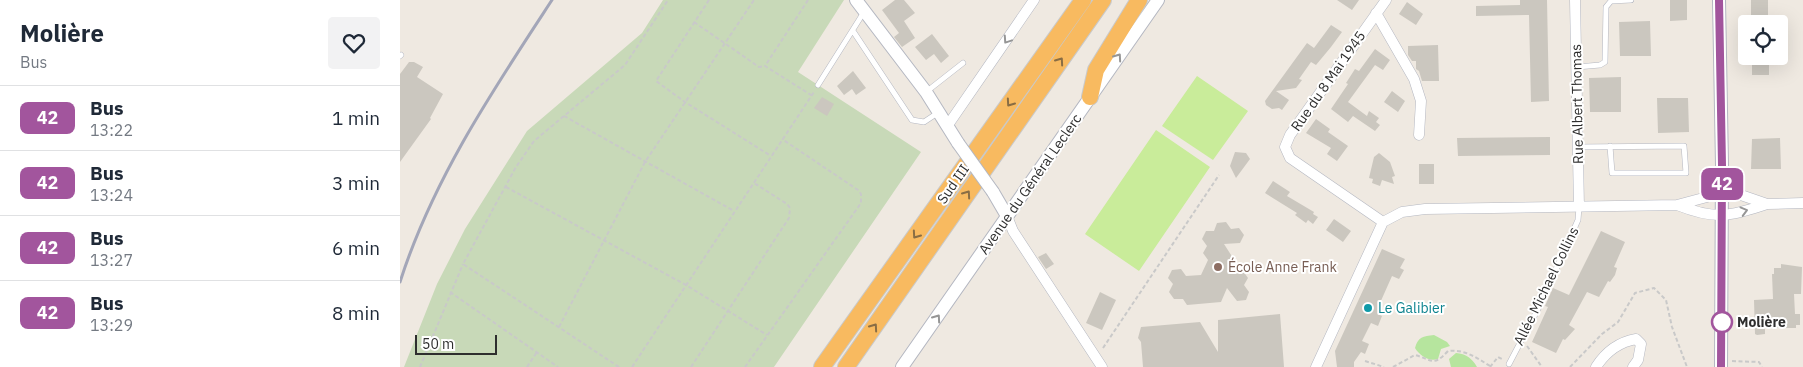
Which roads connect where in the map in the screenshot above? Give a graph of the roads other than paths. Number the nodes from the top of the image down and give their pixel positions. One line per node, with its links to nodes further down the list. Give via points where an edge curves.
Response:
1 (856, 0): 12 (street)
2 (1034, 0): 21 (street, one-way to 21)
3 (1103, 0): 37 (highway, Sud III, one-way to 3)
4 (1139, 0): 19 (highway, via 1096,70)
5 (1158, 0): 19 (street, Avenue du Général Leclerc, one-way to 5)
6 (1386, 0): 13 (street, Rue du 8 Mai 1945)
7 (1575, 0): 16 (street, Rue Albert Thomas)
8 (1623, 0): 9 (lane); 16 (lane, via 1611,1 1606,7 1605,62)
9 (1631, 0)
10 (1719, 0): 25 (street)
11 (1081, 2): 36 (highway, Sud III, one-way to 36)
12 (865, 12): 14 (lane); 18 (street)
13 (1376, 13): 22 (street, Rue du 8 Mai 1945, via 1414,79 1420,101); 32 (street, Rue du 8 Mai 1945, via 1290,135 1285,147 1290,158)
14 (853, 31): 17 (lane); 20 (lane, via 912,120 924,122)
15 (963, 63): 18 (lane)
16 (1576, 67): 24 (street, Rue Albert Thomas)
17 (818, 85)
18 (926, 92): 20 (street)
19 (1090, 97): 30 (street, Avenue du Général Leclerc)
20 (939, 112): 21 (street)
21 (948, 125): 30 (street, bridge)
22 (1419, 134)
23 (1610, 146): 23 (lane, via 1684,146 1686,173 1612,173); 24 (lane)
24 (1578, 147): 29 (street, Rue Albert Thomas)
25 (1722, 193): 27 (street, via 1738,194); 28 (street); 31 (street)
26 (1803, 203): 27 (street)
27 (1767, 204): 31 (street, one-way to 27)
28 (1677, 206): 29 (street); 31 (street, via 1703,215)
29 (1578, 207): 32 (street, via 1425,210 1402,212); 34 (lane, Allée Michael Collins, via 1578,220)
30 (1007, 216): 33 (street, via 1012,231); 38 (street, Avenue du Général Leclerc, one-way to 30)
31 (1721, 216): 35 (street)
32 (1383, 222): 39 (street)
33 (1099, 363)
34 (1509, 364)
35 (1722, 364)
36 (822, 367)
37 (846, 367)
38 (902, 367)
39 (1316, 367)
40 (1596, 367): 41 (street, via 1609,352 1626,341 1636,339 1641,344)
41 (1633, 367)

